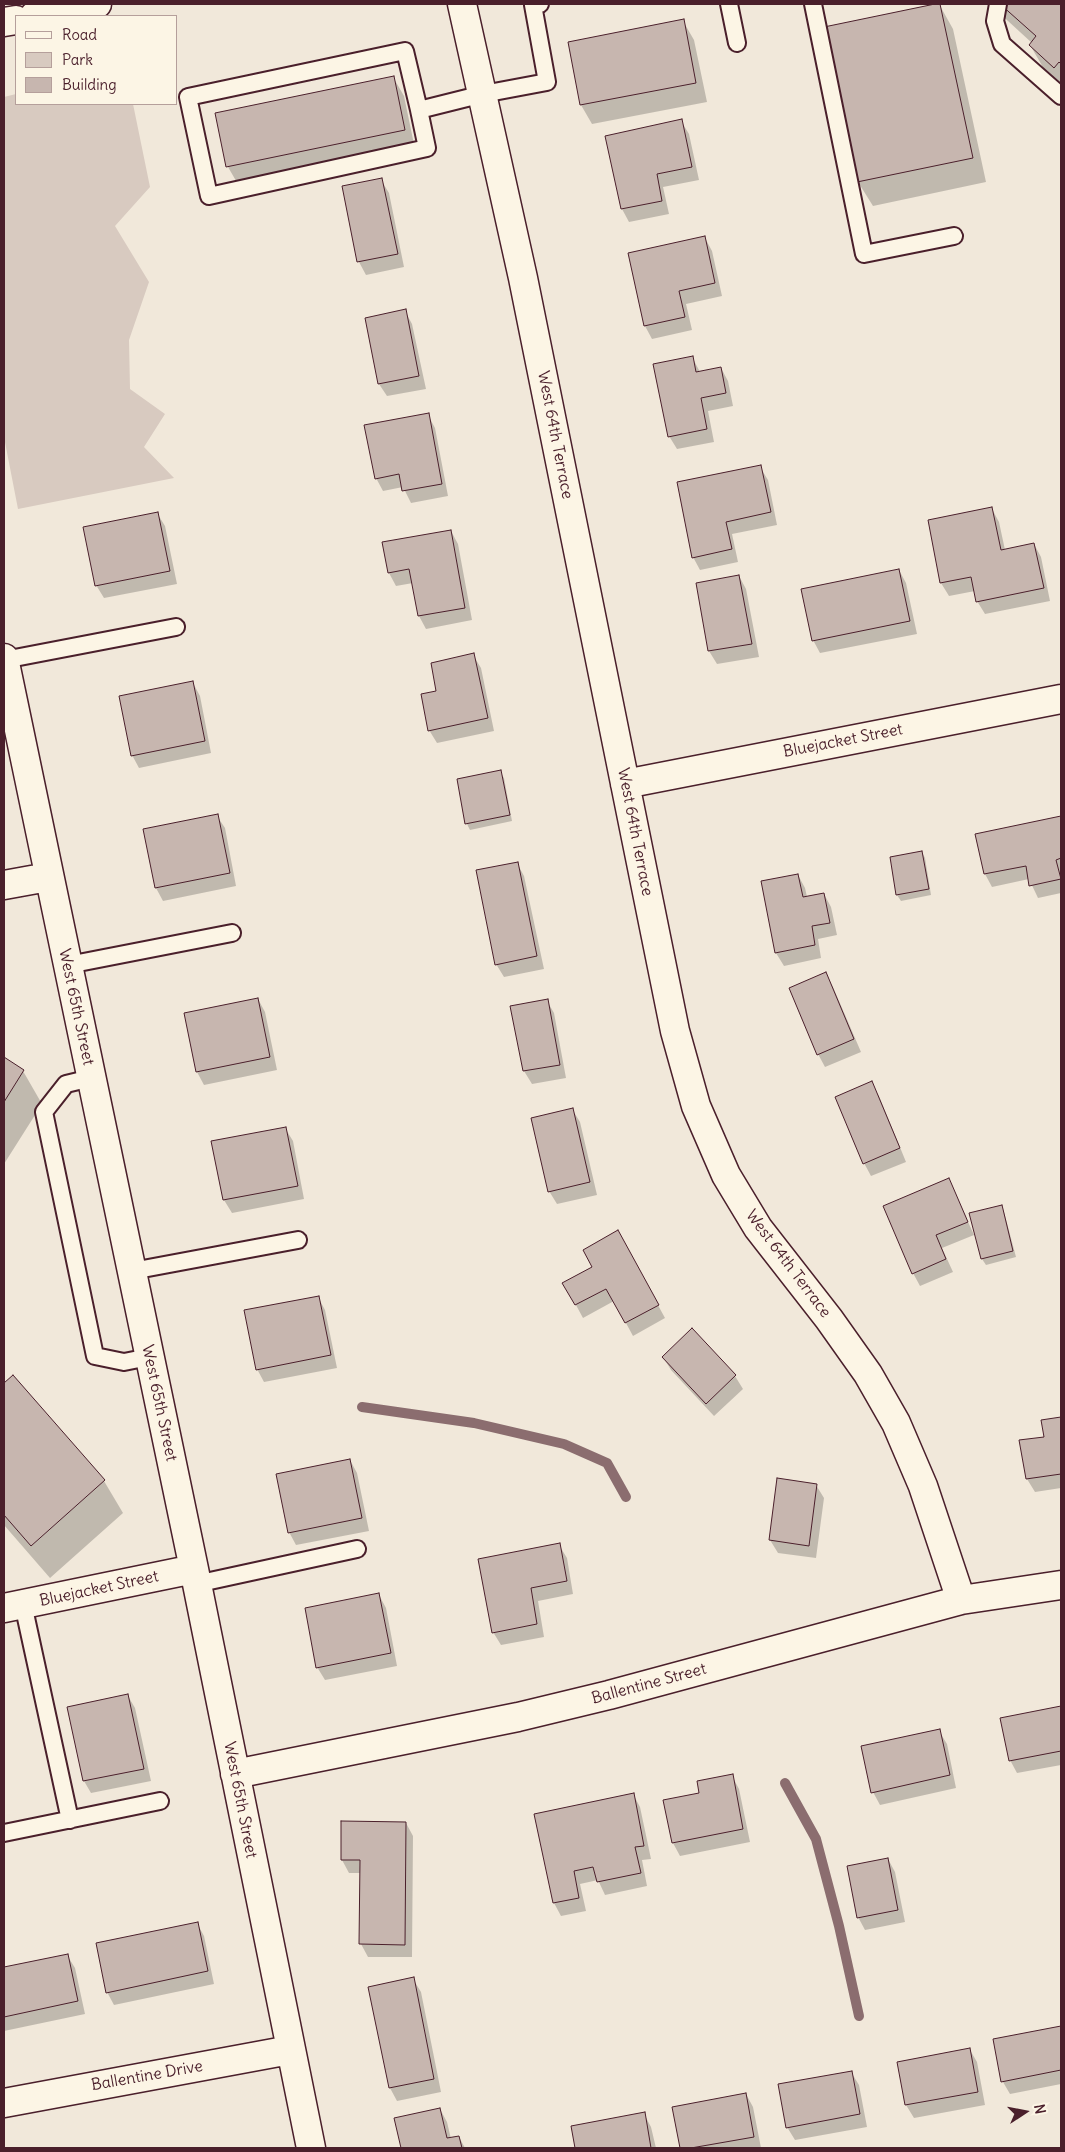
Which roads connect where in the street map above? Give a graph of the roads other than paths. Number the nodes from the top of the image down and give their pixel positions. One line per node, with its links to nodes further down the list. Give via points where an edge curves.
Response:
1 (97, 4): 7 (street)
2 (462, 4): 9 (street, West 64th Terrace)
3 (540, 4): 9 (lane, via 533,5 547,82)
4 (730, 4): 8 (lane)
5 (813, 4): 12 (lane, via 864,254)
6 (998, 4): 10 (lane, via 995,21 1002,44)
7 (39, 15)
8 (738, 43)
9 (483, 94): 11 (lane); 16 (street, West 64th Terrace)
10 (1061, 96)
11 (419, 110): 11 (lane, via 405,51 188,97 209,196 428,148)
12 (954, 236)
13 (176, 627): 14 (lane)
14 (4, 659): 17 (street, West 65th Street)
15 (1061, 699): 16 (street, Bluejacket Street)
16 (625, 784): 28 (street, West 64th Terrace, via 675,1031 696,1106 726,1175 758,1228 868,1374 896,1423 923,1486)
17 (48, 876): 18 (street); 20 (street, West 65th Street)
18 (4, 885)
19 (232, 933): 20 (lane)
20 (68, 965): 21 (street, West 65th Street)
21 (91, 1078): 23 (street, West 65th Street); 24 (lane, via 66,1084 44,1112 95,1356 124,1362)
22 (298, 1240): 23 (lane)
23 (132, 1271): 24 (street, West 65th Street)
24 (149, 1357): 26 (street, West 65th Street)
25 (357, 1549): 26 (lane)
26 (195, 1576): 29 (street, Bluejacket Street); 30 (street, West 65th Street)
27 (1061, 1585): 28 (street, Ballentine Street)
28 (961, 1600): 30 (street, Ballentine Street, via 518,1717)
29 (14, 1606): 32 (lane)
30 (235, 1774): 34 (street, West 65th Street)
31 (160, 1801): 32 (lane)
32 (70, 1820): 33 (lane)
33 (4, 1833)
34 (290, 2050): 35 (street, Ballentine Drive); 36 (street, West 65th Street)
35 (4, 2104)
36 (311, 2148)

